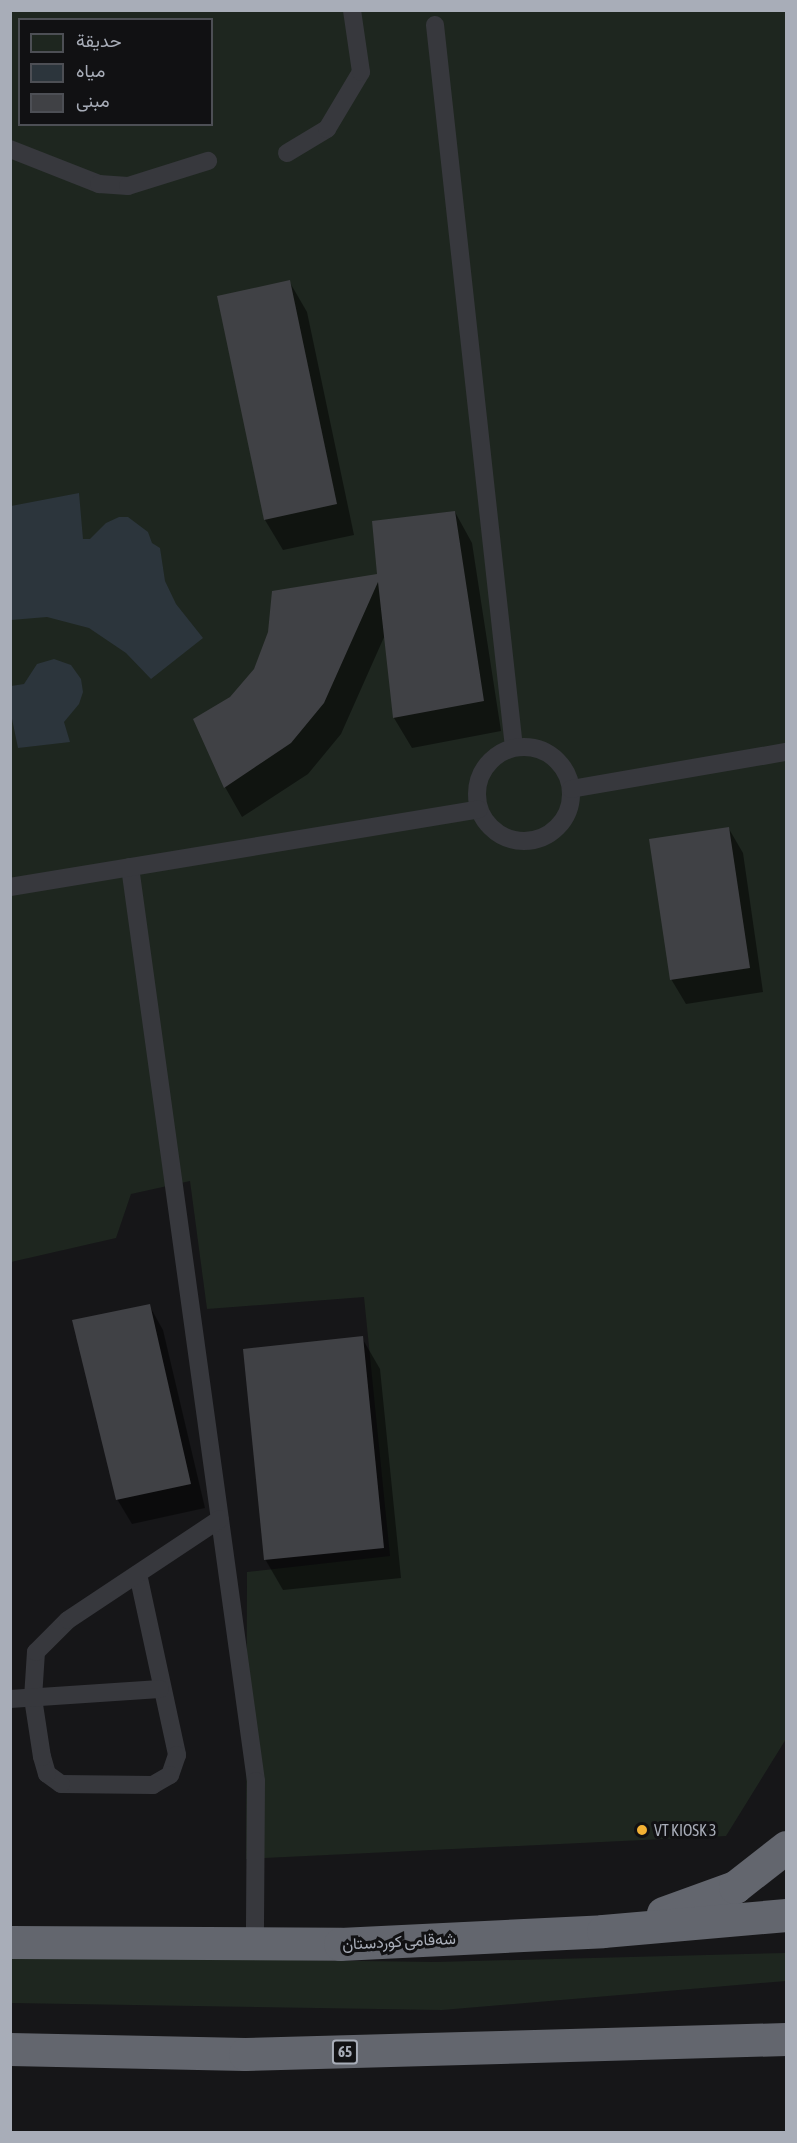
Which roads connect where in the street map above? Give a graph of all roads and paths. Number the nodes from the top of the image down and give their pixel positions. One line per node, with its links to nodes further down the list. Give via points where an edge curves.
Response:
1 (352, 10): 4 (lane, via 361,72 327,129)
2 (435, 25): 6 (lane)
3 (10, 149): 5 (lane, via 99,184 128,186)
4 (287, 153)
5 (208, 161)
6 (514, 747): 8 (lane, via 546,751 567,773); 9 (lane, via 500,753 483,771 477,794)
7 (786, 752): 8 (lane)
8 (571, 789): 9 (lane, via 565,818 542,838 512,840 497,834)
9 (479, 809): 10 (lane)
10 (130, 867): 11 (lane); 12 (lane)
11 (10, 887)
12 (220, 1519): 13 (lane); 21 (lane, via 256,1781)
13 (138, 1574): 14 (lane); 15 (lane, via 48,1636 36,1652)
14 (160, 1689): 15 (lane); 15 (lane, via 177,1755 170,1775 153,1785 61,1784 47,1774)
15 (33, 1698): 16 (lane)
16 (10, 1699)
17 (786, 1847): 19 (highway, via 735,1887)
18 (786, 1914): 19 (highway, شەقامی کوردستان)
19 (603, 1931): 21 (highway, شەقامی کوردستان, via 340,1944)
20 (10, 1942): 21 (highway, شەقامی کوردستان)
21 (255, 1944)
22 (786, 2039): 23 (highway, 65)
23 (679, 2044): 24 (highway, 65, via 245,2054); 25 (highway)
24 (10, 2049)
25 (786, 2058)

